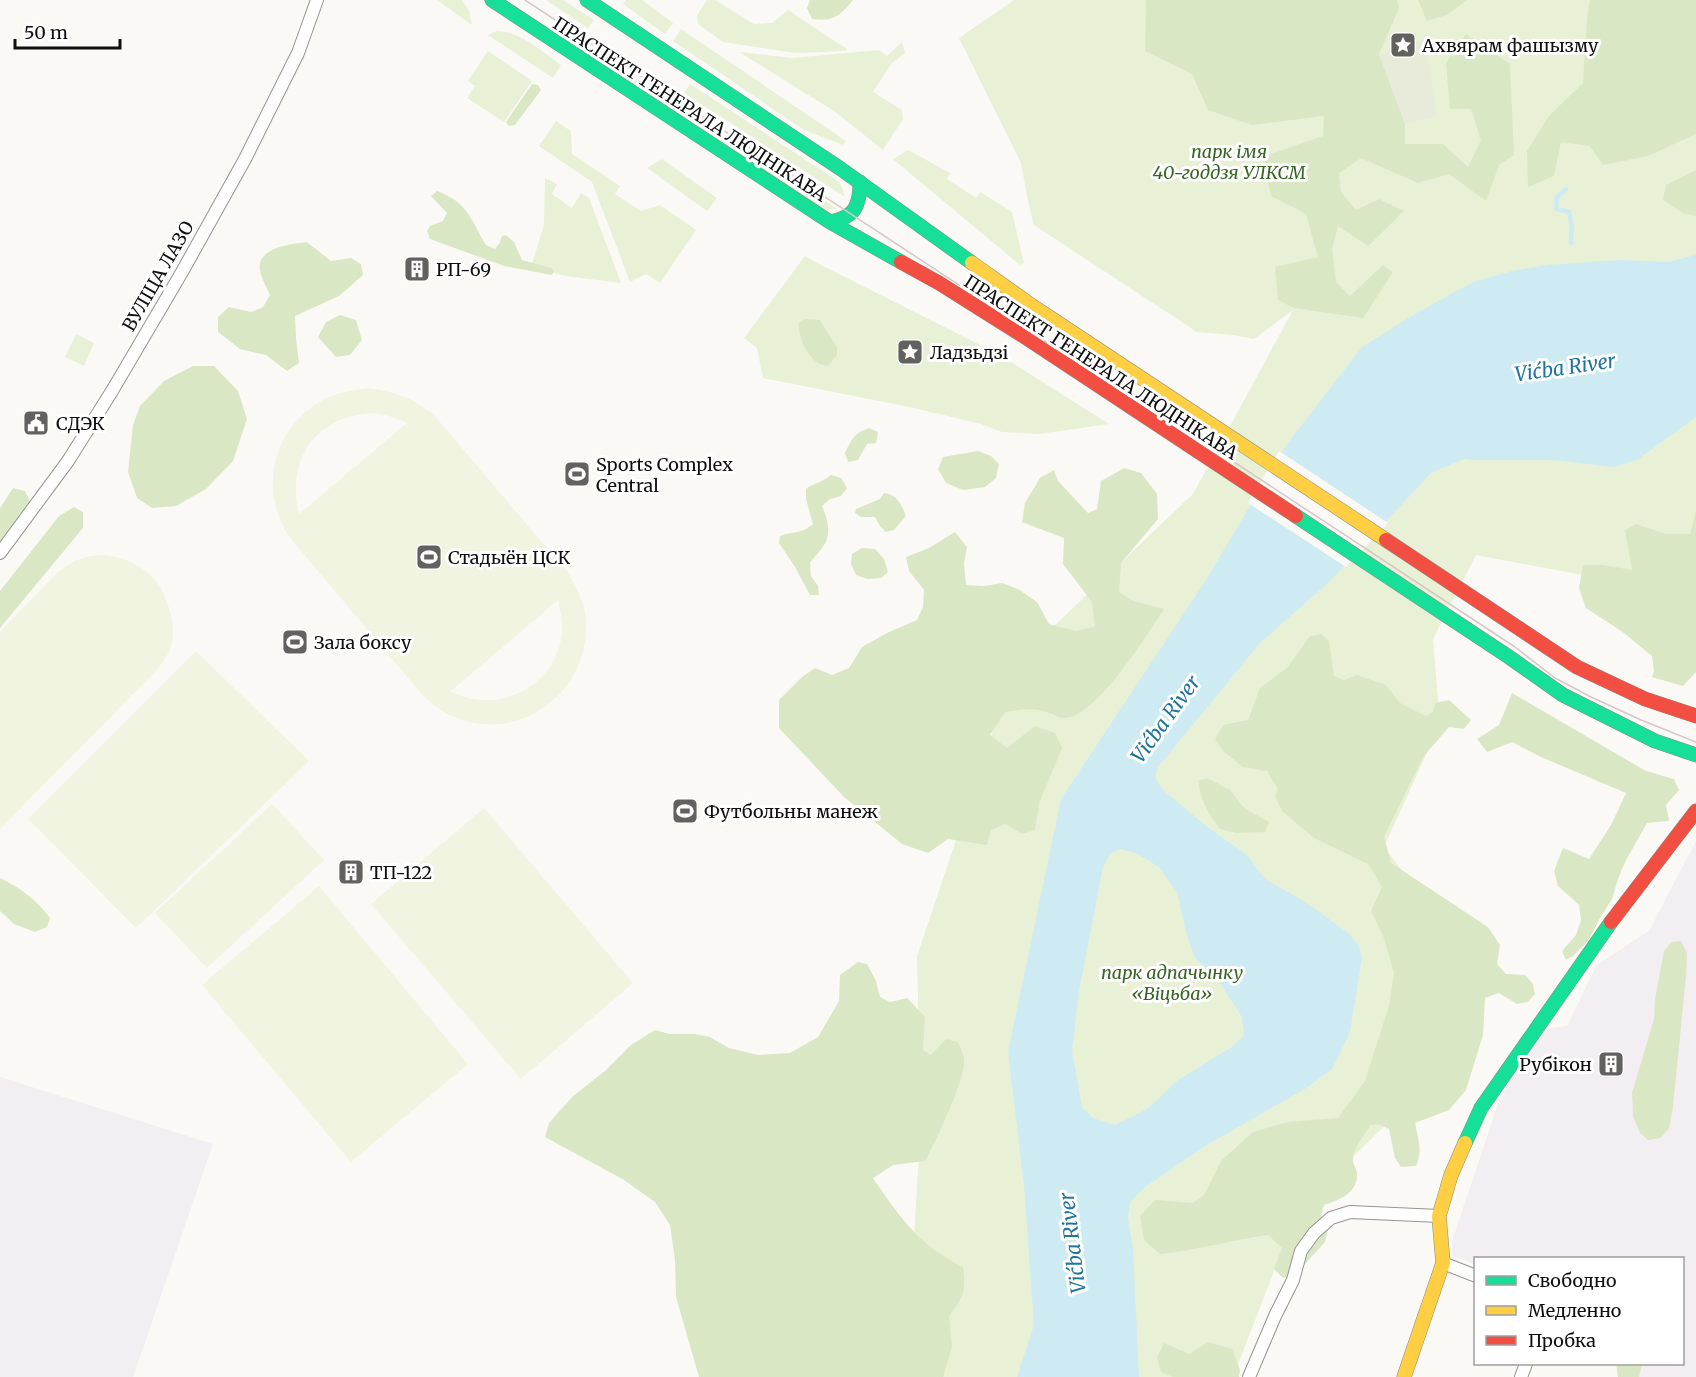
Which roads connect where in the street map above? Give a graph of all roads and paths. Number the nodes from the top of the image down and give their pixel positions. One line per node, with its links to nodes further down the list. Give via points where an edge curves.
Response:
1 (317, 0): 8 (street, ВУЛІЦА ЛАЗО, via 298,52 250,149 182,272 68,461)
2 (492, 0): 5 (main road, ПРАСПЕКТ ГЕНЕРАЛА ЛЮДНІКАВА)
3 (586, 0): 4 (main road, ПРАСПЕКТ ГЕНЕРАЛА ЛЮДНІКАВА)
4 (860, 182): 5 (main road, via 861,196 856,209 841,220); 6 (main road, ПРАСПЕКТ ГЕНЕРАЛА ЛЮДНІКАВА)
5 (830, 222): 7 (main road, ПРАСПЕКТ ГЕНЕРАЛА ЛЮДНІКАВА)
6 (1031, 305): 7 (street); 9 (main road, ПРАСПЕКТ ГЕНЕРАЛА ЛЮДНІКАВА, via 1577,667 1645,699)
7 (1015, 331): 10 (main road, ПРАСПЕКТ ГЕНЕРАЛА ЛЮДНІКАВА, via 1563,695 1655,741)
8 (0, 553)
9 (1696, 716)
10 (1696, 755)
11 (1696, 811): 12 (main road, via 1617,914 1481,1108 1451,1175)
12 (1439, 1216): 13 (main road); 15 (street, via 1350,1212 1331,1218 1301,1251 1293,1280)
13 (1443, 1263): 14 (street); 16 (main road)
14 (1474, 1275)
15 (1249, 1377)
16 (1404, 1377)

